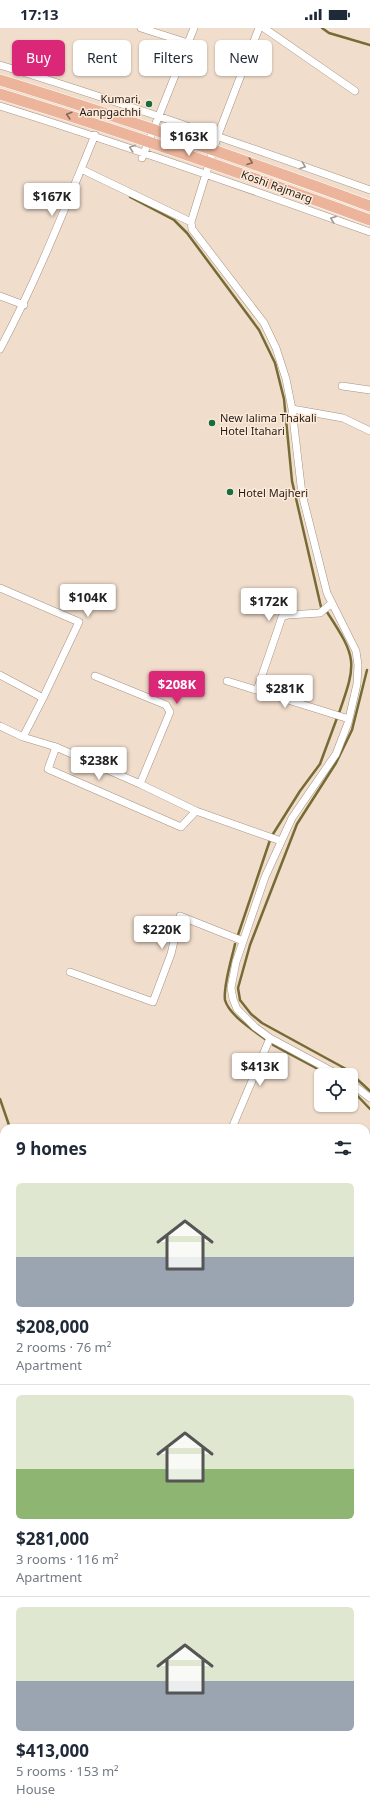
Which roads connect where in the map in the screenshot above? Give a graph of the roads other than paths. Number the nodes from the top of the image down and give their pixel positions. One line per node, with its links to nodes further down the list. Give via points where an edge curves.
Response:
1 (141, 28): 5 (street)
2 (194, 28): 6 (street)
3 (259, 28): 16 (street)
4 (264, 28): 10 (street)
5 (179, 40)
6 (189, 40)
7 (0, 65): 13 (street)
8 (175, 76): 13 (street)
9 (0, 80): 14 (main road, Koshi Rajmarg)
10 (355, 91)
11 (0, 94): 17 (main road, Koshi Rajmarg, one-way to 11)
12 (0, 106): 15 (street)
13 (159, 115): 14 (street); 16 (street)
14 (153, 129): 17 (street); 18 (main road, Koshi Rajmarg)
15 (95, 135): 19 (street, one-way to 15); 21 (street)
16 (218, 135): 18 (street); 23 (street, one-way to 23)
17 (148, 141): 19 (street); 20 (main road, Koshi Rajmarg)
18 (214, 149): 20 (street); 24 (main road, Koshi Rajmarg, one-way to 24)
19 (144, 155): 22 (street)
20 (210, 162): 22 (street); 25 (main road, Koshi Rajmarg)
21 (81, 169): 26 (street); 29 (street)
22 (207, 173): 26 (street); 27 (street, one-way to 22)
23 (370, 190)
24 (370, 206)
25 (370, 220)
26 (191, 222): 33 (street, via 192,229 264,324 276,348)
27 (370, 232)
28 (0, 296): 29 (street)
29 (24, 305): 30 (street)
30 (0, 349)
31 (342, 386): 32 (street)
32 (370, 390)
33 (292, 409): 34 (street, via 343,418); 36 (street, via 302,494 327,593)
34 (370, 431)
35 (0, 588): 41 (street, via 79,622)
36 (332, 603): 40 (street, via 320,613 288,615 282,618); 42 (street, via 356,651 357,684)
37 (0, 675): 41 (street)
38 (95, 676): 46 (street, via 166,705 170,712)
39 (227, 681): 40 (street)
40 (257, 690): 42 (street)
41 (43, 698): 44 (street)
42 (349, 719): 48 (street, via 336,754 303,801)
43 (0, 726): 44 (street)
44 (23, 737): 45 (street)
45 (56, 748): 46 (street); 47 (street, via 48,769 181,827)
46 (140, 784): 47 (street)
47 (196, 811): 48 (street)
48 (281, 841): 49 (street, via 265,877)
49 (243, 942): 50 (street, via 180,916 171,954 153,1002); 51 (street, via 233,975 233,999 236,1009)
50 (70, 972)
51 (270, 1038): 52 (street); 55 (street)
52 (326, 1068)
53 (358, 1089): 54 (street)
54 (370, 1098)
55 (234, 1124)

